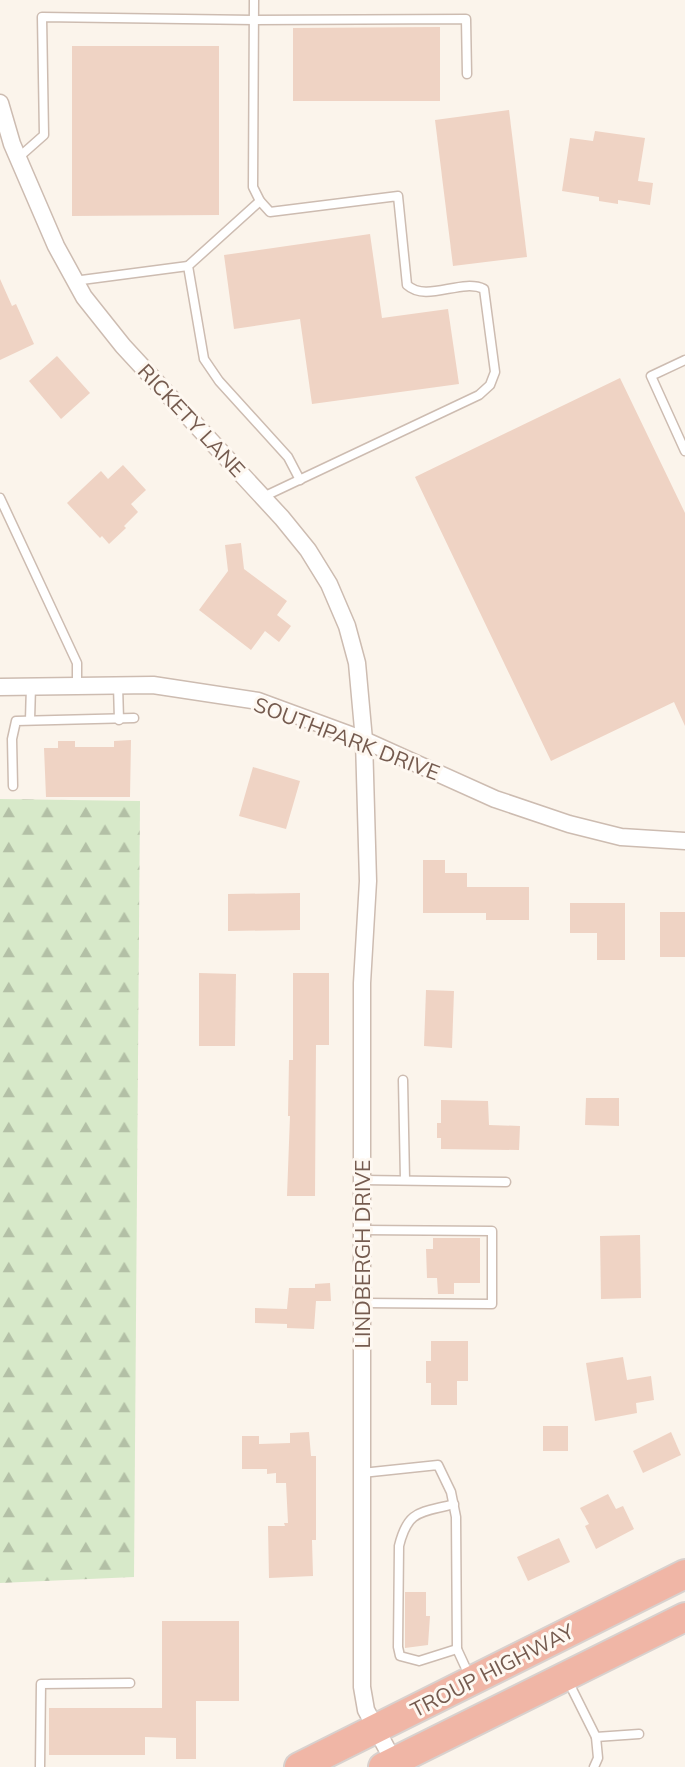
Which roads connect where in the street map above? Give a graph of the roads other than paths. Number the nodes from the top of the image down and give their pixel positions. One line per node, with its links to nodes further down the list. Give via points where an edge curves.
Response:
1 (254, 0): 2 (lane)
2 (254, 20): 3 (lane, via 466,19); 5 (lane, via 42,17 44,135); 6 (lane, via 253,187)
3 (467, 74)
4 (0, 103): 5 (street, RICKETY LANE)
5 (18, 158): 8 (street, RICKETY LANE)
6 (260, 201): 7 (lane); 11 (lane, via 270,212 398,196 407,285 413,291 475,285 484,289 490,323 495,372 479,396)
7 (188, 266): 8 (lane); 11 (lane, via 204,359 288,457)
8 (74, 281): 12 (street, RICKETY LANE, via 116,338)
9 (685, 360): 10 (lane, via 651,376)
10 (685, 451)
11 (300, 480): 12 (lane)
12 (263, 497): 21 (street, RICKETY LANE, via 308,550 339,605 357,663)
13 (0, 498): 16 (lane, via 77,663)
14 (118, 685): 16 (street, SOUTHPARK DRIVE); 20 (lane); 21 (street, SOUTHPARK DRIVE, via 153,685 258,701)
15 (31, 686): 16 (street, SOUTHPARK DRIVE); 17 (street, SOUTHPARK DRIVE); 19 (lane)
16 (77, 686)
17 (0, 687)
18 (134, 719): 20 (lane)
19 (30, 720): 20 (lane); 22 (lane, via 16,721)
20 (119, 720)
21 (364, 740): 23 (street, SOUTHPARK DRIVE, via 495,799 569,824 621,836); 25 (street, LINDBERGH DRIVE, via 368,881 362,983)
22 (13, 786)
23 (685, 841)
24 (403, 1080): 26 (lane)
25 (362, 1180): 26 (lane); 28 (street, LINDBERGH DRIVE)
26 (405, 1180): 27 (lane)
27 (506, 1182)
28 (362, 1230): 29 (street, LINDBERGH DRIVE); 29 (lane, via 492,1231 492,1304)
29 (362, 1303): 30 (street, LINDBERGH DRIVE)
30 (362, 1472): 31 (lane, via 438,1465); 38 (street, LINDBERGH DRIVE, via 362,1687)
31 (454, 1504): 34 (lane); 34 (lane, via 417,1514 408,1519 402,1532 398,1647 400,1656 419,1661)
32 (685, 1574): 36 (highway, TROUP HIGHWAY)
33 (685, 1617): 35 (highway, TROUP HIGHWAY)
34 (457, 1649): 36 (lane)
35 (566, 1676): 40 (lane); 41 (highway, TROUP HIGHWAY)
36 (471, 1681): 38 (highway, TROUP HIGHWAY)
37 (130, 1683): 42 (lane, via 41,1684)
38 (376, 1729): 41 (street, LINDBERGH DRIVE); 43 (highway, TROUP HIGHWAY)
39 (639, 1734): 40 (lane)
40 (596, 1737): 44 (lane)
41 (391, 1765)
42 (40, 1767)
43 (299, 1767)
44 (594, 1767)

